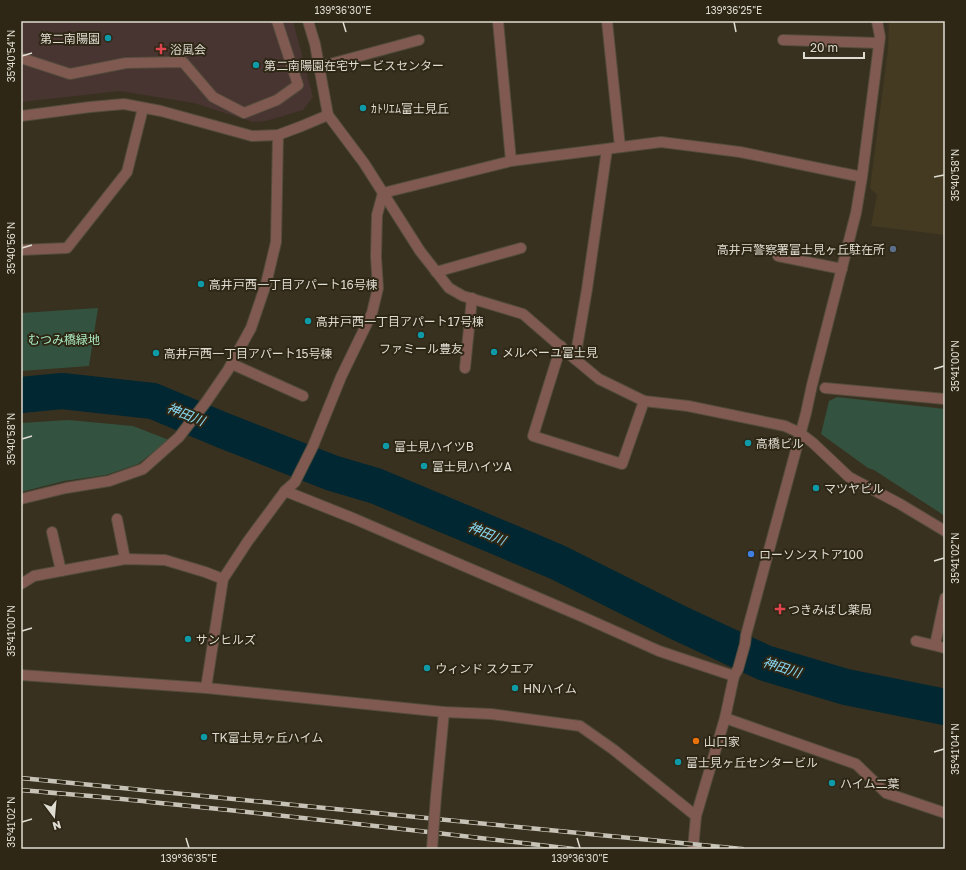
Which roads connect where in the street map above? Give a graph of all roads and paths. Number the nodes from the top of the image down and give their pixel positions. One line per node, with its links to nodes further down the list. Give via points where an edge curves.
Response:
1 (277, 21): 9 (street, via 298,86 277,100 244,113 213,97 183,62 126,63 70,74)
2 (309, 21): 10 (street)
3 (498, 21): 17 (street)
4 (607, 21): 15 (street)
5 (877, 21): 8 (street)
6 (419, 40): 10 (street)
7 (783, 40): 8 (street)
8 (879, 43): 18 (street)
9 (21, 58)
10 (319, 67): 12 (street)
11 (143, 108): 13 (street, via 124,104); 14 (street, via 252,136); 21 (street, via 127,172 67,248)
12 (328, 115): 14 (street); 19 (street)
13 (21, 116)
14 (278, 135): 28 (street, via 276,242 266,284 251,328)
15 (620, 147): 16 (street); 18 (street, via 662,142 740,152)
16 (607, 149): 17 (street); 27 (street)
17 (511, 161): 19 (street)
18 (862, 177): 23 (street)
19 (383, 193): 24 (street); 35 (street, via 377,215 378,288 372,313 341,377 313,446 295,482)
20 (521, 248): 24 (street)
21 (21, 250)
22 (778, 256): 23 (street)
23 (842, 269): 34 (street)
24 (436, 272): 25 (street, via 449,288)
25 (472, 298): 26 (street, via 523,314); 29 (street)
26 (560, 346): 27 (street); 33 (street, via 533,436 622,464)
27 (575, 359): 33 (street, via 599,379)
28 (232, 364): 31 (street); 36 (street, via 179,437 143,469 109,481)
29 (465, 368)
30 (825, 388): 32 (street)
31 (303, 396)
32 (945, 399)
33 (644, 401): 34 (street, via 688,406 737,416 785,426)
34 (800, 433): 38 (street, via 849,477); 48 (street)
35 (285, 491): 42 (street); 48 (street, via 659,651)
36 (21, 499)
37 (117, 519): 40 (street)
38 (945, 531)
39 (52, 532): 41 (street)
40 (125, 559): 41 (street); 42 (street, via 165,560)
41 (61, 571): 43 (street, via 34,576)
42 (223, 579): 50 (street)
43 (21, 584)
44 (945, 598): 46 (street)
45 (916, 641): 46 (street)
46 (935, 645): 47 (street)
47 (945, 648)
48 (736, 672): 52 (street)
49 (21, 675): 50 (street)
50 (206, 688): 51 (street)
51 (444, 712): 54 (street, via 491,714 580,726); 55 (street, bridge)
52 (725, 718): 53 (street, via 856,764 886,794); 54 (street)
53 (945, 813)
54 (696, 816): 56 (street)
55 (432, 849)
56 (694, 849)

